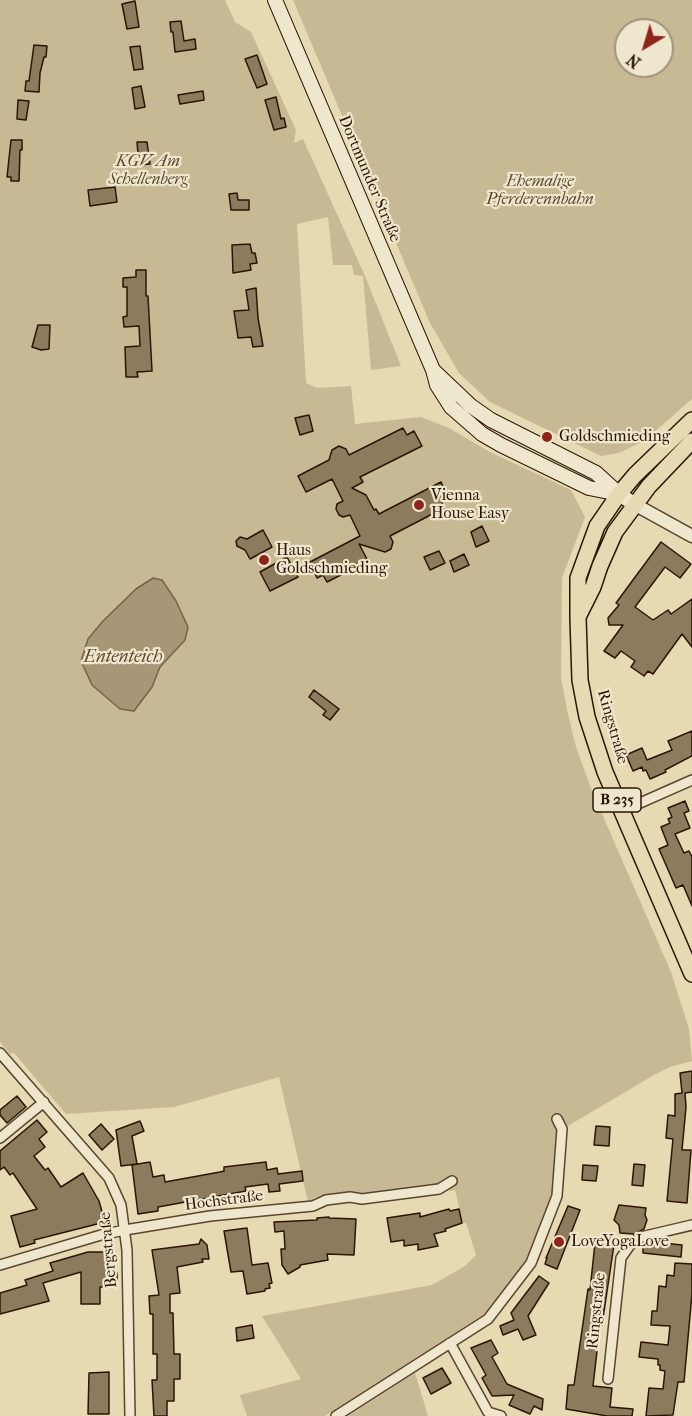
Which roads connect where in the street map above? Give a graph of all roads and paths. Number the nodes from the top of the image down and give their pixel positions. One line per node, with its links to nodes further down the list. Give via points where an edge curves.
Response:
1 (275, 0): 4 (main road, Dortmunder Straße, via 434,370 437,385 451,406 482,434 589,488)
2 (692, 420): 4 (main road, B 235)
3 (692, 441): 5 (main road, B 235)
4 (619, 494): 5 (main road, Dortmunder Straße); 7 (main road, Ringstraße / B 235, via 597,526 586,551 578,578)
5 (634, 504): 6 (street, Dortmunder Straße); 7 (main road, Ringstraße / B 235, via 615,532)
6 (692, 536)
7 (578, 618): 9 (main road, Ringstraße / B 235, via 580,680 587,717)
8 (692, 780): 9 (street)
9 (622, 811): 10 (main road, Ringstraße / B 235)
10 (692, 974)
11 (0, 1053): 12 (street, Bergstraße)
12 (44, 1102): 14 (street); 17 (street, Bergstraße, via 108,1178 121,1205)
13 (557, 1119): 19 (street, via 562,1129 557,1196 531,1263 488,1318)
14 (0, 1138)
15 (452, 1181): 17 (street, Hochstraße, via 439,1189 326,1200 313,1206 210,1216)
16 (692, 1225): 20 (street, Ringstraße, via 641,1237 621,1258)
17 (125, 1230): 18 (street, Hochstraße); 21 (street, Bergstraße)
18 (0, 1264)
19 (450, 1343): 22 (street); 23 (street, via 488,1412)
20 (608, 1379)
21 (130, 1416)
22 (336, 1416)
23 (501, 1416)

